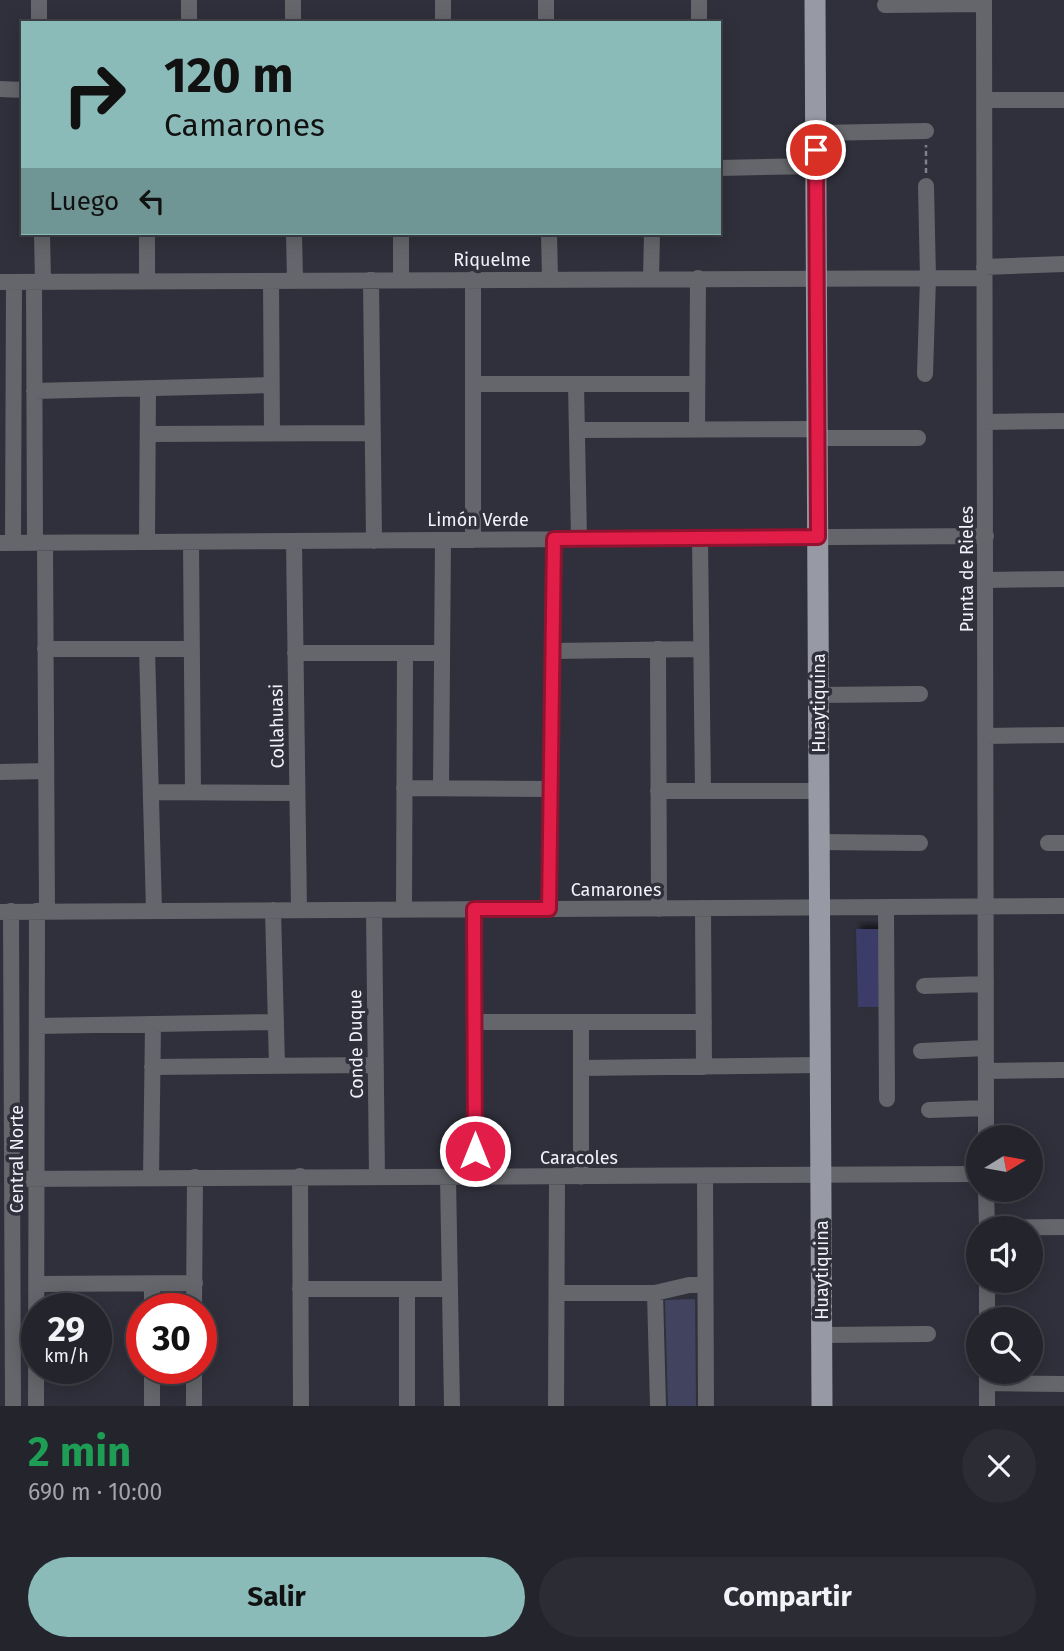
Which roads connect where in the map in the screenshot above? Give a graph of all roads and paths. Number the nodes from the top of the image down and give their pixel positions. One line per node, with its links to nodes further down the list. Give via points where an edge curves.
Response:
1 (39, 0): 10 (street)
2 (189, 0): 11 (street)
3 (293, 0): 12 (street)
4 (443, 0): 13 (street)
5 (547, 0): 14 (street)
6 (699, 0): 15 (street)
7 (815, 0): 21 (main road, Huaytiquina)
8 (984, 2): 9 (street); 18 (street, Punta de Rieles)
9 (885, 5)
10 (39, 21)
11 (189, 21)
12 (293, 21)
13 (443, 21)
14 (546, 21)
15 (699, 21)
16 (0, 89): 17 (street)
17 (21, 90)
18 (985, 100): 19 (street); 32 (street, Punta de Rieles)
19 (1064, 100)
20 (926, 131): 21 (street); 24 (path)
21 (816, 133): 22 (main road, Huaytiquina)
22 (816, 166): 23 (street); 34 (main road, Huaytiquina)
23 (721, 168)
24 (926, 186): 35 (street)
25 (42, 235): 45 (street, Central Norte)
26 (147, 235): 42 (street)
27 (295, 235): 40 (street)
28 (401, 235): 36 (street)
29 (549, 235): 38 (street)
30 (652, 235): 39 (street)
31 (1064, 264): 32 (street, Riquelme)
32 (984, 273): 35 (street, Riquelme); 54 (street, Punta de Rieles)
33 (698, 278): 34 (street, Riquelme); 39 (street, Riquelme); 49 (street)
34 (817, 278): 35 (street, Riquelme); 60 (main road, Huaytiquina)
35 (928, 278): 46 (street)
36 (401, 279): 37 (street, Riquelme); 41 (street, Riquelme)
37 (473, 279): 38 (street, Riquelme); 47 (street)
38 (550, 279): 39 (street, Riquelme)
39 (651, 279)
40 (295, 280): 41 (street, Riquelme); 43 (street, Riquelme)
41 (371, 280): 58 (street)
42 (148, 281): 43 (street, Riquelme); 45 (street, Riquelme)
43 (271, 281): 50 (street)
44 (7, 282): 45 (street, Riquelme); 73 (street)
45 (38, 282): 52 (street, Central Norte)
46 (925, 374)
47 (473, 384): 48 (street); 68 (street)
48 (576, 384): 49 (street); 55 (street)
49 (698, 384): 56 (street)
50 (271, 385): 51 (street); 57 (street)
51 (148, 388): 52 (street); 59 (street)
52 (34, 391): 74 (street, Central Norte)
53 (1064, 421): 54 (street)
54 (985, 422): 62 (street, Punta de Rieles)
55 (577, 430): 56 (street); 66 (street)
56 (697, 430): 60 (street)
57 (272, 433): 58 (street); 59 (street)
58 (373, 433): 70 (street)
59 (148, 434): 71 (street)
60 (817, 434): 61 (street); 63 (main road, Huaytiquina)
61 (918, 438)
62 (986, 536): 63 (street, Limón Verde); 76 (street, Punta de Rieles)
63 (818, 537): 64 (street, Limón Verde); 87 (main road, Huaytiquina)
64 (700, 538): 66 (street, Limón Verde); 81 (street)
65 (554, 539): 66 (street, Limón Verde); 68 (street, Limón Verde); 82 (street)
66 (579, 539)
67 (443, 540): 68 (street, Limón Verde); 70 (street, Limón Verde); 85 (street)
68 (473, 540)
69 (294, 541): 70 (street, Limón Verde); 72 (street, Limón Verde); 83 (street, Collahuasi)
70 (374, 541)
71 (147, 542): 72 (street, Limón Verde); 74 (street, Limón Verde)
72 (191, 542): 79 (street)
73 (6, 543): 74 (street, Limón Verde)
74 (40, 543): 77 (street, Central Norte)
75 (1064, 579): 76 (street)
76 (986, 580): 89 (street, Punta de Rieles)
77 (45, 649): 78 (street); 90 (street, Central Norte)
78 (147, 649): 79 (street); 98 (street)
79 (192, 649): 99 (street)
80 (658, 649): 81 (street); 82 (street); 95 (street)
81 (701, 649): 96 (street)
82 (552, 651): 94 (street)
83 (295, 653): 84 (street); 100 (street, Collahuasi)
84 (405, 653): 85 (street); 92 (street)
85 (442, 653): 93 (street)
86 (920, 694): 87 (street)
87 (818, 695): 97 (main road, Huaytiquina)
88 (1064, 735): 89 (street)
89 (986, 736): 104 (street, Punta de Rieles)
90 (46, 771): 91 (street); 115 (street, Central Norte)
91 (0, 772)
92 (404, 788): 93 (street); 114 (street)
93 (441, 788): 94 (street)
94 (550, 789): 109 (street)
95 (658, 791): 96 (street); 110 (street)
96 (703, 791): 97 (street)
97 (819, 791): 101 (main road, Huaytiquina)
98 (151, 792): 99 (street); 116 (street)
99 (193, 792): 100 (street)
100 (297, 793): 112 (street, Collahuasi)
101 (819, 842): 102 (street); 106 (main road, Huaytiquina)
102 (919, 843)
103 (1064, 906): 104 (street, Camarones)
104 (987, 907): 107 (street, Camarones); 118 (street, Punta de Rieles)
105 (703, 908): 106 (street, Camarones); 110 (street, Camarones); 125 (street)
106 (820, 908): 107 (street, Camarones); 131 (main road, Huaytiquina)
107 (886, 908): 138 (street)
108 (474, 909): 109 (street, Camarones); 114 (street, Camarones); 122 (street)
109 (549, 909): 110 (street, Camarones)
110 (659, 909)
111 (274, 910): 112 (street, Camarones); 116 (street, Camarones); 123 (street)
112 (299, 910): 113 (street, Camarones)
113 (374, 910): 114 (street, Camarones); 130 (street, Conde Duque)
114 (404, 910)
115 (42, 911): 116 (street, Camarones); 117 (street, Camarones); 121 (street, Central Norte)
116 (154, 911)
117 (6, 912): 120 (street, Central Norte)
118 (986, 984): 119 (street); 128 (street, Punta de Rieles)
119 (924, 986)
120 (6, 995): 121 (street); 153 (street, Central Norte)
121 (37, 995): 127 (street, Central Norte)
122 (474, 1021): 124 (street); 149 (street)
123 (276, 1022): 126 (street); 132 (street)
124 (581, 1022): 125 (street); 135 (street)
125 (704, 1022): 134 (street)
126 (153, 1024): 127 (street); 133 (street)
127 (37, 1026): 154 (street, Central Norte)
128 (986, 1048): 129 (street); 137 (street, Punta de Rieles)
129 (922, 1051)
130 (376, 1065): 132 (street); 147 (street, Conde Duque)
131 (820, 1065): 134 (street); 144 (main road, Huaytiquina)
132 (277, 1066): 133 (street)
133 (152, 1067): 152 (street)
134 (704, 1067): 135 (street)
135 (581, 1068): 151 (street)
136 (1064, 1070): 137 (street)
137 (986, 1071): 139 (street, Punta de Rieles)
138 (887, 1099)
139 (986, 1108): 140 (street); 141 (street, Punta de Rieles)
140 (929, 1110)
141 (986, 1125)
142 (966, 1174): 144 (street, Caracoles)
143 (705, 1176): 144 (street, Caracoles); 151 (street, Caracoles); 160 (street)
144 (821, 1176): 169 (main road, Huaytiquina)
145 (195, 1177): 146 (street, Caracoles); 152 (street, Caracoles); 157 (street)
146 (300, 1177): 147 (street, Caracoles); 161 (street)
147 (377, 1177): 148 (street, Caracoles)
148 (448, 1177): 149 (street, Caracoles); 163 (street)
149 (475, 1177): 150 (street, Caracoles)
150 (557, 1177): 151 (street, Caracoles); 166 (street)
151 (581, 1177)
152 (151, 1178): 154 (street, Caracoles)
153 (12, 1179): 154 (street, Caracoles); 175 (street, Central Norte)
154 (36, 1179): 158 (street, Central Norte)
155 (1043, 1227): 156 (street)
156 (1064, 1227)
157 (194, 1283): 159 (street); 165 (street)
158 (36, 1284): 159 (street); 176 (street, Central Norte)
159 (152, 1284): 164 (street)
160 (705, 1285): 167 (street); 184 (street)
161 (300, 1289): 162 (street); 179 (street)
162 (407, 1289): 163 (street); 180 (street)
163 (450, 1289): 181 (street)
164 (152, 1293)
165 (194, 1293)
166 (556, 1293): 167 (street); 182 (street)
167 (655, 1293): 183 (street)
168 (928, 1334): 169 (street)
169 (822, 1335): 185 (main road, Huaytiquina)
170 (1043, 1382): 174 (street)
171 (152, 1384): 177 (street)
172 (194, 1384): 178 (street)
173 (987, 1384): 186 (street)
174 (1064, 1384)
175 (9, 1401)
176 (36, 1406)
177 (152, 1406)
178 (194, 1406)
179 (301, 1406)
180 (407, 1406)
181 (452, 1406)
182 (556, 1406)
183 (658, 1406)
184 (706, 1406)
185 (822, 1406)
186 (987, 1406)

